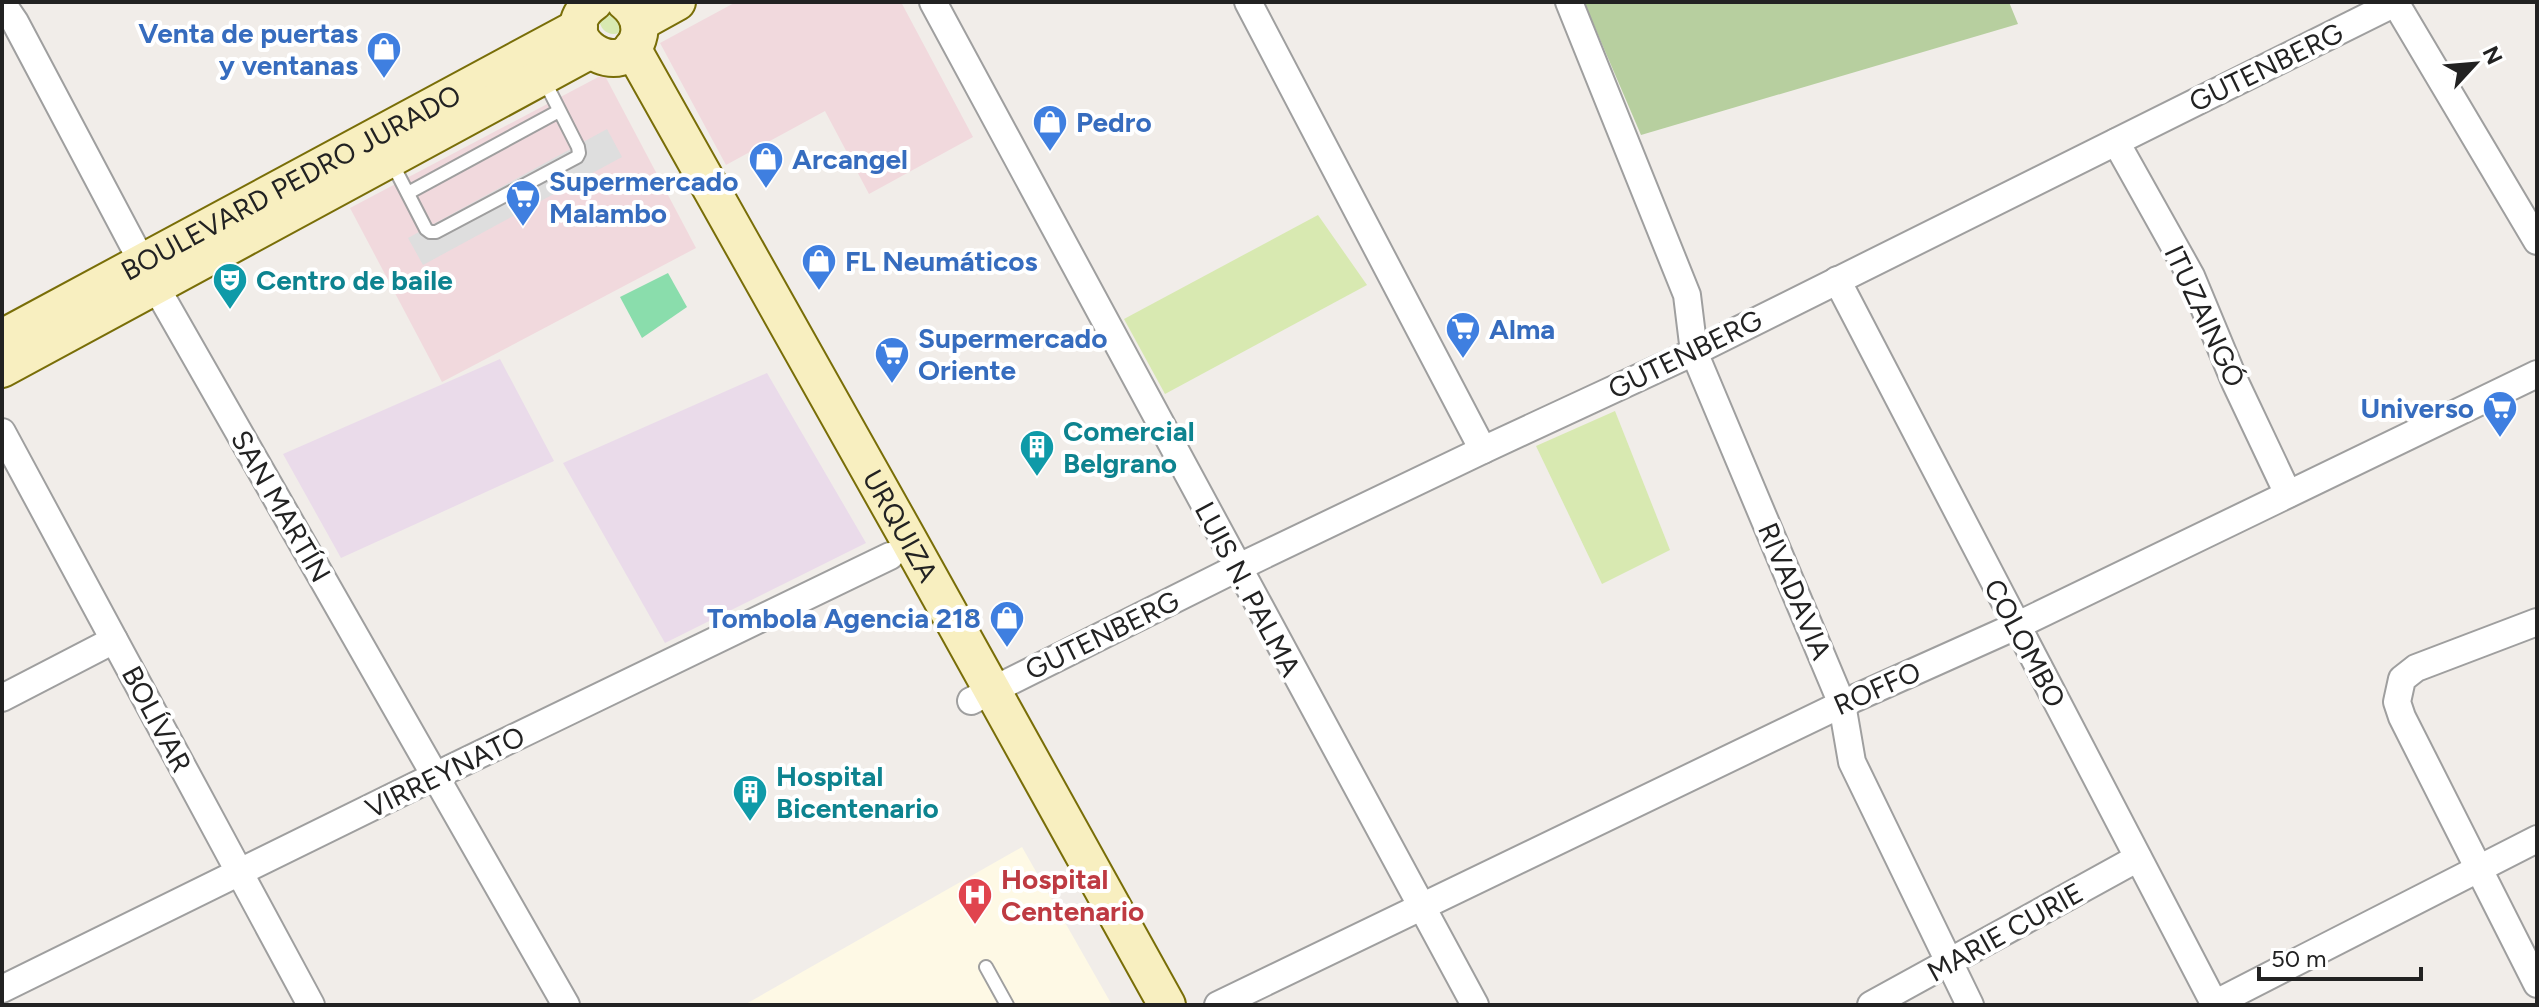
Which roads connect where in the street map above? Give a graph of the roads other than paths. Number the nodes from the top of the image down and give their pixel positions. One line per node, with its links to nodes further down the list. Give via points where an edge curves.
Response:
1 (677, 2): 7 (main road)
2 (933, 2): 24 (street, LUIS N. PALMA)
3 (1248, 2): 21 (street)
4 (1569, 2): 17 (street, RIVADAVIA, via 1687,295)
5 (2396, 2): 10 (street, GUTENBERG); 13 (street)
6 (2, 3): 14 (street, SAN MARTÍN)
7 (610, 30): 8 (main road, BOULEVARD PEDRO JURADO); 14 (main road, BOULEVARD PEDRO JURADO); 23 (main road, URQUIZA); 28 (main road, URQUIZA)
8 (542, 77): 9 (lane); 11 (main road, BOULEVARD PEDRO JURADO)
9 (559, 111): 12 (lane); 12 (lane, via 578,147 577,157 436,232 426,229)
10 (2116, 142): 15 (street, GUTENBERG); 22 (street, ITUZAINGÓ, via 2191,276)
11 (390, 160): 12 (lane); 14 (main road, BOULEVARD PEDRO JURADO)
12 (408, 193)
13 (2537, 241)
14 (149, 275): 16 (main road, BOULEVARD PEDRO JURADO); 18 (main road, BOULEVARD PEDRO JURADO); 31 (street, SAN MARTÍN)
15 (1837, 280): 17 (street, GUTENBERG); 26 (street, COLOMBO)
16 (2, 338)
17 (1694, 352): 21 (street, GUTENBERG); 30 (street, RIVADAVIA)
18 (2, 369)
19 (2537, 374): 22 (street, ROFFO)
20 (2, 432): 27 (street, BOLÍVAR)
21 (1483, 450): 24 (street, GUTENBERG)
22 (2288, 494): 26 (street, ROFFO)
23 (890, 556): 28 (main road, URQUIZA); 31 (street, VIRREYNATO)
24 (1237, 568): 28 (street, GUTENBERG); 36 (street, LUIS N. PALMA)
25 (2537, 622): 34 (street, via 2416,668 2402,679 2397,702 2402,717)
26 (2016, 626): 30 (street, ROFFO); 33 (street, COLOMBO)
27 (114, 640): 29 (street); 35 (street, BOLÍVAR)
28 (981, 696): 45 (main road, URQUIZA); 46 (main road, URQUIZA)
29 (2, 698)
30 (1842, 704): 36 (street, ROFFO); 37 (street, RIVADAVIA, via 1852,762)
31 (435, 776): 35 (street, VIRREYNATO); 43 (street, SAN MARTÍN)
32 (2537, 839): 34 (street)
33 (2138, 858): 37 (street, MARIE CURIE); 41 (street, COLOMBO)
34 (2479, 868): 39 (street); 41 (street)
35 (240, 874): 40 (street, VIRREYNATO); 42 (street, BOLÍVAR)
36 (1421, 907): 47 (street, ROFFO); 48 (street, LUIS N. PALMA)
37 (1949, 962): 49 (street, MARIE CURIE); 50 (street, RIVADAVIA)
38 (986, 967): 44 (lane)
39 (2537, 984)
40 (2, 989)
41 (2214, 1004)
42 (311, 1005)
43 (566, 1005)
44 (1007, 1005)
45 (1140, 1005)
46 (1167, 1005)
47 (1218, 1005)
48 (1475, 1005)
49 (1871, 1005)
50 (1970, 1005)

